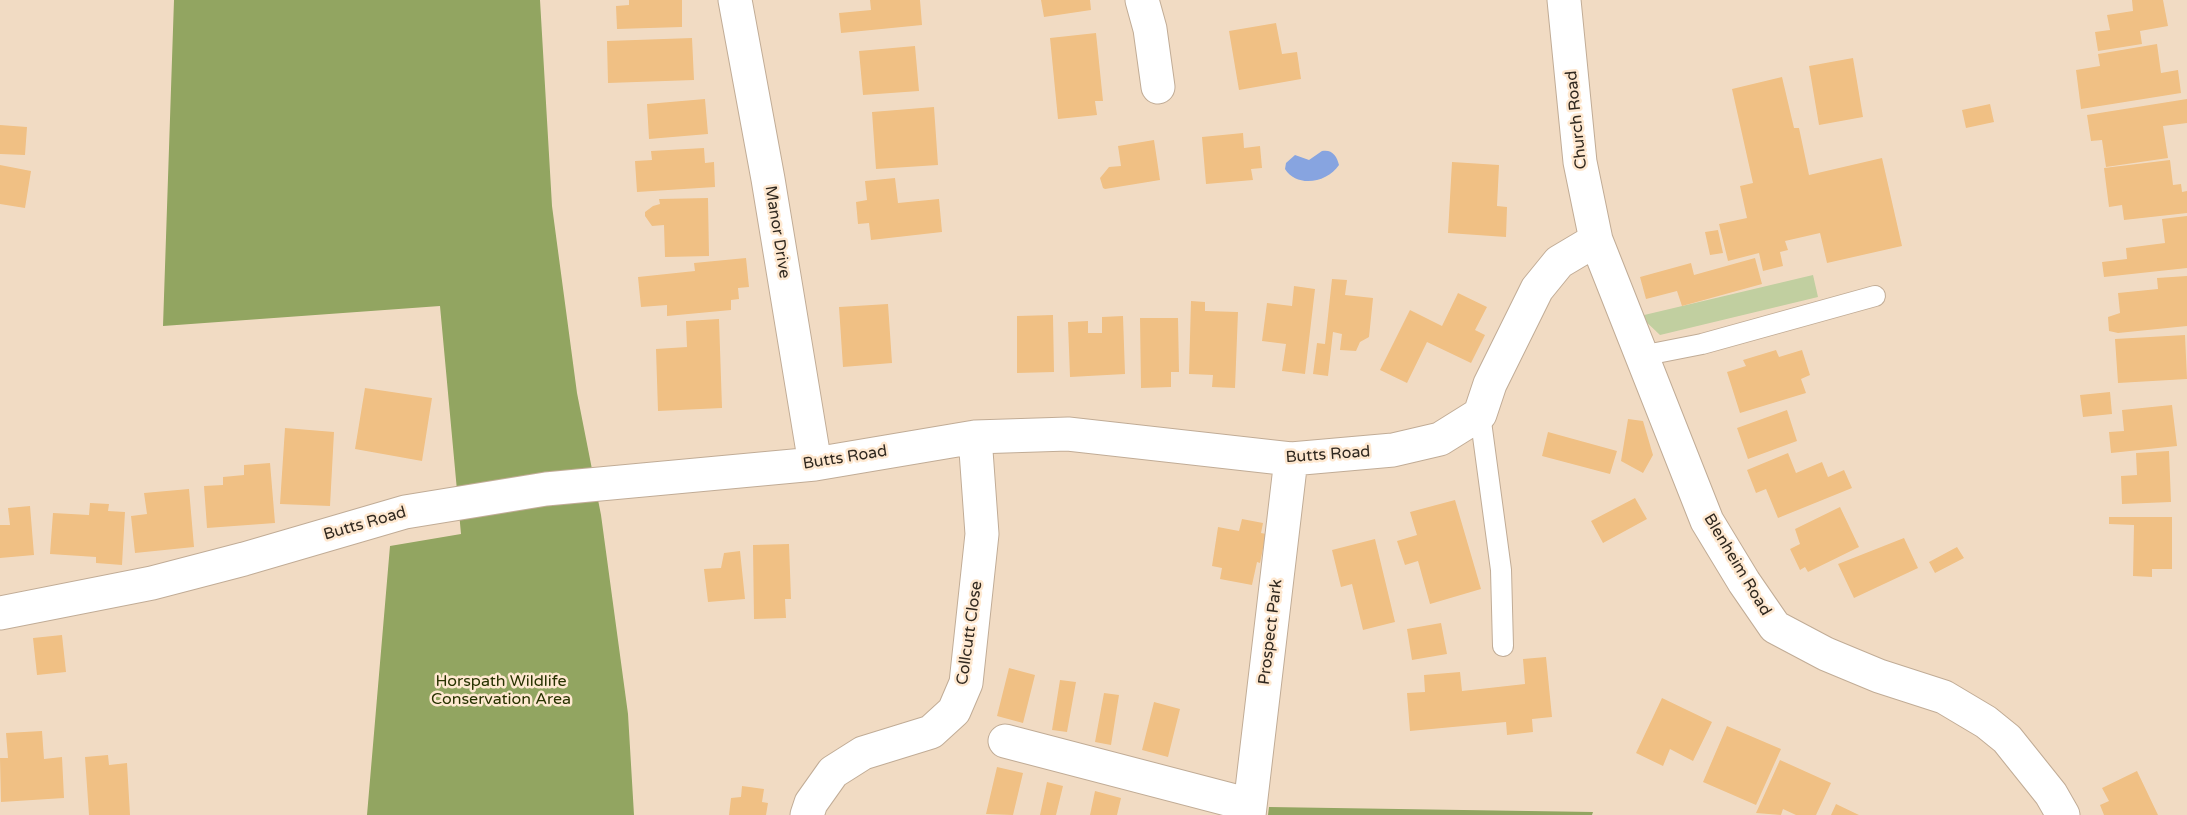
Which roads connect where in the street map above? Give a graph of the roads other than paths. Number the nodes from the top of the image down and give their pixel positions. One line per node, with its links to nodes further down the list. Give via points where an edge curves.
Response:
1 (735, 0): 11 (street, Manor Drive)
2 (1142, 0): 4 (street)
3 (1564, 0): 5 (street, Church Road, via 1580,162)
4 (1158, 87)
5 (1596, 240): 7 (street, Blenheim Road); 8 (street, via 1559,262 1536,288 1490,384)
6 (1875, 296): 7 (lane, via 1702,344)
7 (1641, 356): 17 (street, Blenheim Road, via 1707,521 1775,627 1826,654 1944,698 1986,722 2007,739)
8 (1480, 414): 10 (street, Butts Road, via 1440,439 1393,450); 13 (lane, via 1501,570)
9 (975, 437): 10 (street, Butts Road, via 1068,434); 11 (street, Butts Road); 16 (street, Collcutt Close, via 982,534 966,682 954,711 931,732 863,753 833,772)
10 (1291, 459): 15 (street, Prospect Park)
11 (815, 464): 12 (street, Butts Road, via 546,489 405,512 152,583)
12 (0, 613)
13 (1503, 646)
14 (1005, 741): 15 (street, Prospect Park)
15 (1250, 810)
16 (807, 815)
17 (2063, 815)

